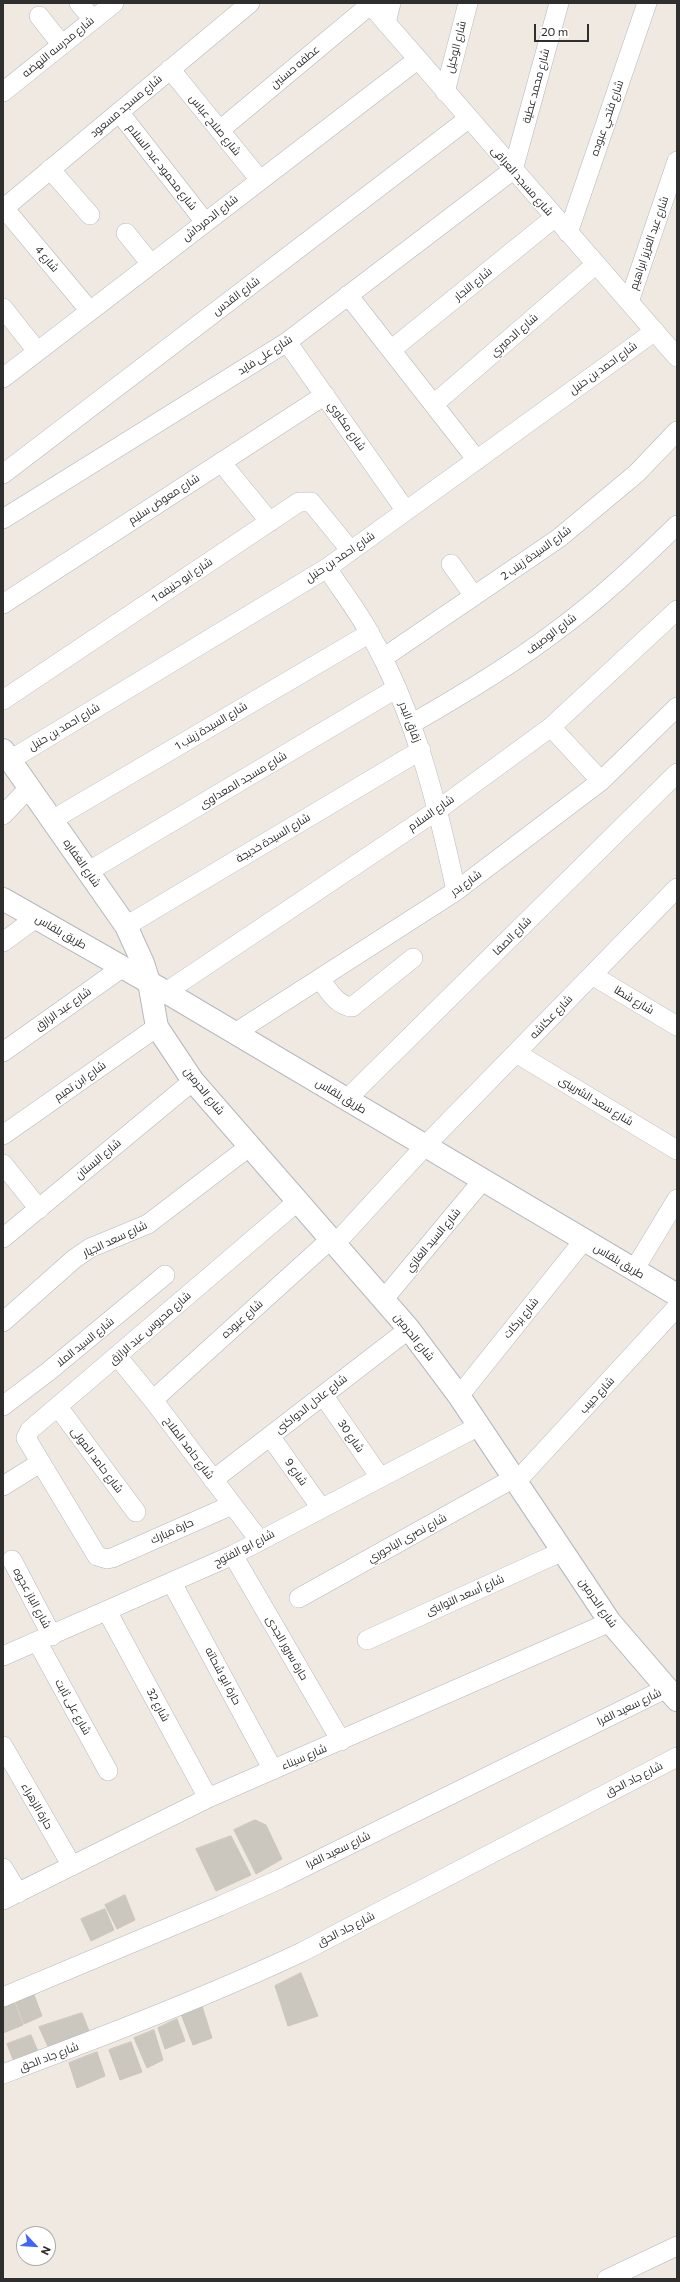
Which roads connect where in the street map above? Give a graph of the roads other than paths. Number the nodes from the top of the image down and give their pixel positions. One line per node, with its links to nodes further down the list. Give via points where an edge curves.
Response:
1 (80, 3): 10 (street)
2 (114, 3): 10 (street, شارع مدرسه النهضه)
3 (250, 3): 14 (street, شارع مسجد مسعود)
4 (392, 3): 11 (street)
5 (468, 3): 16 (street, شارع الوكيل)
6 (559, 3): 22 (street, شارع محمد عطية)
7 (647, 3): 29 (street, شارع فتحي عبوده)
8 (369, 4): 11 (street, شارع مسجد العراقى); 19 (street, عطفه حسنين)
9 (39, 16): 12 (street)
10 (93, 20): 12 (street, شارع مدرسه النهضه)
11 (386, 23): 13 (street, شارع مسجد العراقى)
12 (62, 45): 15 (street, شارع مدرسه النهضه)
13 (417, 60): 16 (street, شارع مسجد العراقى); 23 (street, شارع الدمرداش)
14 (170, 69): 17 (street, شارع مسجد مسعود); 19 (street, شارع صلاح عباس)
15 (3, 92)
16 (445, 92): 18 (street, شارع مسجد العراقى)
17 (119, 112): 21 (street, شارع مسجد مسعود); 27 (street, شارع محمود عبد السلام)
18 (468, 119): 22 (street, شارع مسجد العراقى); 47 (street, شارع القدس)
19 (220, 130): 23 (street, شارع صلاح عباس)
20 (677, 161): 33 (street, شارع عبد العزيز ابراهيم)
21 (50, 169): 24 (street, شارع مسجد مسعود); 25 (street)
22 (512, 170): 26 (street, شارع مسجد العراقى); 32 (street, شارع على فايد)
23 (260, 180): 27 (street, شارع الدمرداش)
24 (4, 208): 35 (street, شارع 4)
25 (90, 215)
26 (554, 218): 29 (street, شارع مسجد العراقى); 38 (street, شارع النجار)
27 (205, 222): 30 (street, شارع الدمرداش)
28 (126, 233): 30 (street)
29 (568, 233): 31 (street, شارع مسجد العراقى)
30 (151, 264): 35 (street, شارع الدمرداش)
31 (596, 265): 33 (street, شارع مسجد العراقى); 43 (street, شارع الدميري)
32 (348, 295): 37 (street, شارع على فايد); 38 (street)
33 (629, 302): 36 (street, شارع مسجد العراقى)
34 (3, 308): 39 (street)
35 (90, 311): 39 (street, شارع الدمرداش)
36 (654, 331): 40 (street, شارع مسجد العراقى); 45 (street, شارع احمد بن حنبل)
37 (287, 342): 42 (street, شارع مكاوي); 49 (street, شارع على فايد)
38 (391, 350): 43 (street)
39 (37, 352): 41 (street, شارع الدمرداش)
40 (677, 357)
41 (3, 378)
42 (325, 395): 46 (street, شارع معوض سليم); 48 (street, شارع مكاوي)
43 (434, 404): 45 (street)
44 (677, 431): 55 (street, شارع السيدة زينب 2, via 637,473 559,538)
45 (477, 460): 48 (street, شارع احمد بن حنبل)
46 (221, 462): 50 (street); 56 (street, شارع معوض سليم)
47 (3, 474)
48 (406, 510): 52 (street, شارع احمد بن حنبل)
49 (3, 519)
50 (270, 522): 52 (street, شارع ابو حنيفه 1, via 300,502 311,502); 61 (street, شارع ابو حنيفه 1)
51 (677, 525): 63 (street, شارع الوصيف, via 627,573 559,629 487,680)
52 (351, 551): 54 (street, شارع احمد بن حنبل)
53 (451, 564): 55 (street)
54 (327, 568): 58 (street, زقاق البدر); 66 (street, شارع احمد بن حنبل)
55 (474, 596): 59 (street, شارع السيدة زينب 2)
56 (3, 604)
57 (677, 610): 64 (street, شارع السلام)
58 (370, 632): 59 (street, زقاق البدر); 72 (street, شارع السيدة زينب 1)
59 (383, 658): 60 (street, زقاق البدر)
60 (397, 688): 63 (street, زقاق البدر); 73 (street, شارع مسجد المعداوى)
61 (3, 700)
62 (677, 707): 68 (street, شارع بدر)
63 (411, 724): 65 (street, زقاق البدر)
64 (551, 727): 68 (street); 70 (street, شارع السلام)
65 (420, 750): 70 (street, زقاق البدر); 78 (street, شارع السيدة خديجة)
66 (7, 755): 69 (street, شارع الغفاره)
67 (677, 773): 93 (street, شارع الصفا)
68 (601, 781): 75 (street, شارع بدر)
69 (30, 787): 71 (street); 72 (street, شارع الغفاره)
70 (439, 809): 75 (street, زقاق البدر); 84 (street, شارع السلام)
71 (3, 815)
72 (52, 820): 73 (street, شارع الغفاره)
73 (89, 871): 78 (street, شارع الغفاره)
74 (677, 888): 82 (street, شارع عكاشه)
75 (456, 891): 83 (street, شارع بدر)
76 (3, 899): 77 (street, طريق بلقاس)
77 (36, 918): 79 (street); 81 (street, طريق بلقاس)
78 (126, 926): 84 (street, شارع الغفاره)
79 (3, 942)
80 (413, 958): 83 (street, via 352,1008 345,1007 339,1002)
81 (123, 967): 84 (street, طريق بلقاس); 90 (street, شارع عبد الرازق)
82 (592, 975): 85 (street, شارع شطا); 91 (street, شارع عكاشه)
83 (320, 979): 89 (street, شارع بدر)
84 (157, 987): 88 (street, شارع الحرمين); 89 (street, طريق بلقاس)
85 (653, 1011): 86 (street); 87 (street, شارع شطا)
86 (677, 1011)
87 (677, 1026)
88 (157, 1027): 92 (street, شارع الحرمين); 94 (street, شارع ابن تميم)
89 (235, 1033): 93 (street, طريق بلقاس)
90 (3, 1052)
91 (516, 1053): 96 (street, شارع عكاشه); 97 (street, شارع سعد الشربينى)
92 (193, 1081): 95 (street, شارع الحرمين); 102 (street, شارع البستان)
93 (347, 1099): 96 (street, طريق بلقاس)
94 (3, 1135)
95 (250, 1146): 101 (street, شارع الحرمين); 111 (street, شارع سعد الجيار, via 148,1224 90,1248 74,1258)
96 (425, 1146): 99 (street, طريق بلقاس); 105 (street, شارع عبوده)
97 (677, 1150)
98 (3, 1164): 102 (street)
99 (483, 1180): 104 (street, طريق بلقاس); 109 (street, شارع السيد الغازي)
100 (677, 1198): 106 (street)
101 (298, 1201): 105 (street, شارع الحرمين); 113 (street, شارع محروس عبد الرازق)
102 (39, 1209): 103 (street, شارع البستان)
103 (3, 1238)
104 (584, 1240): 106 (street, طريق بلقاس); 115 (street, شارع بركات)
105 (333, 1242): 109 (street, شارع الحرمين); 116 (street, شارع عبوده)
106 (634, 1270): 108 (street, طريق بلقاس)
107 (165, 1275): 117 (street, شارع السيد الملا)
108 (677, 1295)
109 (383, 1300): 112 (street, شارع الحرمين)
110 (677, 1307): 124 (street, شارع حبيب)
111 (3, 1322)
112 (409, 1329): 114 (street, شارع عادل الدواكنى); 115 (street, شارع الحرمين)
113 (117, 1356): 116 (street, شارع حامد الملاح); 118 (street, شارع محروس عبد الرازق)
114 (323, 1395): 120 (street, شارع عادل الدواكنى); 122 (street, شارع 30)
115 (459, 1396): 119 (street, شارع الحرمين)
116 (153, 1400): 123 (street, شارع حامد الملاح)
117 (3, 1406)
118 (58, 1407): 121 (street, شارع محروس عبد الرازق, via 30,1430 26,1438); 128 (street, شارع حامد المولى)
119 (479, 1426): 122 (street, شارع ابو الفتوح); 124 (street, شارع الحرمين)
120 (270, 1436): 123 (street, شارع عادل الدواكنى); 127 (street, شارع 9)
121 (40, 1463): 125 (street); 132 (street, شارع محروس عبد الرازق, via 97,1556)
122 (380, 1477): 127 (street, شارع ابو الفتوح)
123 (213, 1480): 126 (street, شارع حامد الملاح)
124 (515, 1480): 130 (street, شارع الحرمين); 135 (street, شارع نصرى الباجوري)
125 (3, 1486)
126 (232, 1505): 129 (street, شارع حامد الملاح); 132 (street, حارة مبارك)
127 (321, 1508): 129 (street, شارع ابو الفتوح)
128 (136, 1512)
129 (260, 1541): 131 (street, شارع ابو الفتوح)
130 (563, 1551): 137 (street, شارع الحرمين); 139 (street, شارع أسعد التوابتى)
131 (233, 1555): 134 (street, شارع ابو الفتوح); 142 (street, حارة سرور الجدى)
132 (112, 1558)
133 (12, 1560): 138 (street, شارع الباز عجوه)
134 (172, 1583): 136 (street, شارع ابو الفتوح); 145 (street, حارة ابو شحاته)
135 (299, 1598)
136 (107, 1611): 138 (street, شارع ابو الفتوح); 147 (street, شارع 32)
137 (610, 1622): 141 (street, شارع الحرمين); 142 (street, شارع سيناء)
138 (45, 1639): 140 (street, شارع ابو الفتوح); 146 (street, شارع على ثابت)
139 (366, 1640)
140 (3, 1656)
141 (672, 1694): 151 (street, شارع سعيد الفرا, via 280,1879)
142 (341, 1741): 145 (street, شارع سيناء)
143 (3, 1746): 148 (street, حارة الزهراء)
144 (677, 1757): 152 (street, شارع جاد الحق, via 253,1975 154,2018)
145 (273, 1770): 147 (street, شارع سيناء)
146 (108, 1771)
147 (208, 1798): 148 (street, شارع سيناء)
148 (72, 1866): 150 (street, شارع سيناء)
149 (3, 1868): 150 (street)
150 (11, 1897)
151 (3, 1997)
152 (3, 2074)
153 (677, 2246): 154 (street)
154 (607, 2279)

